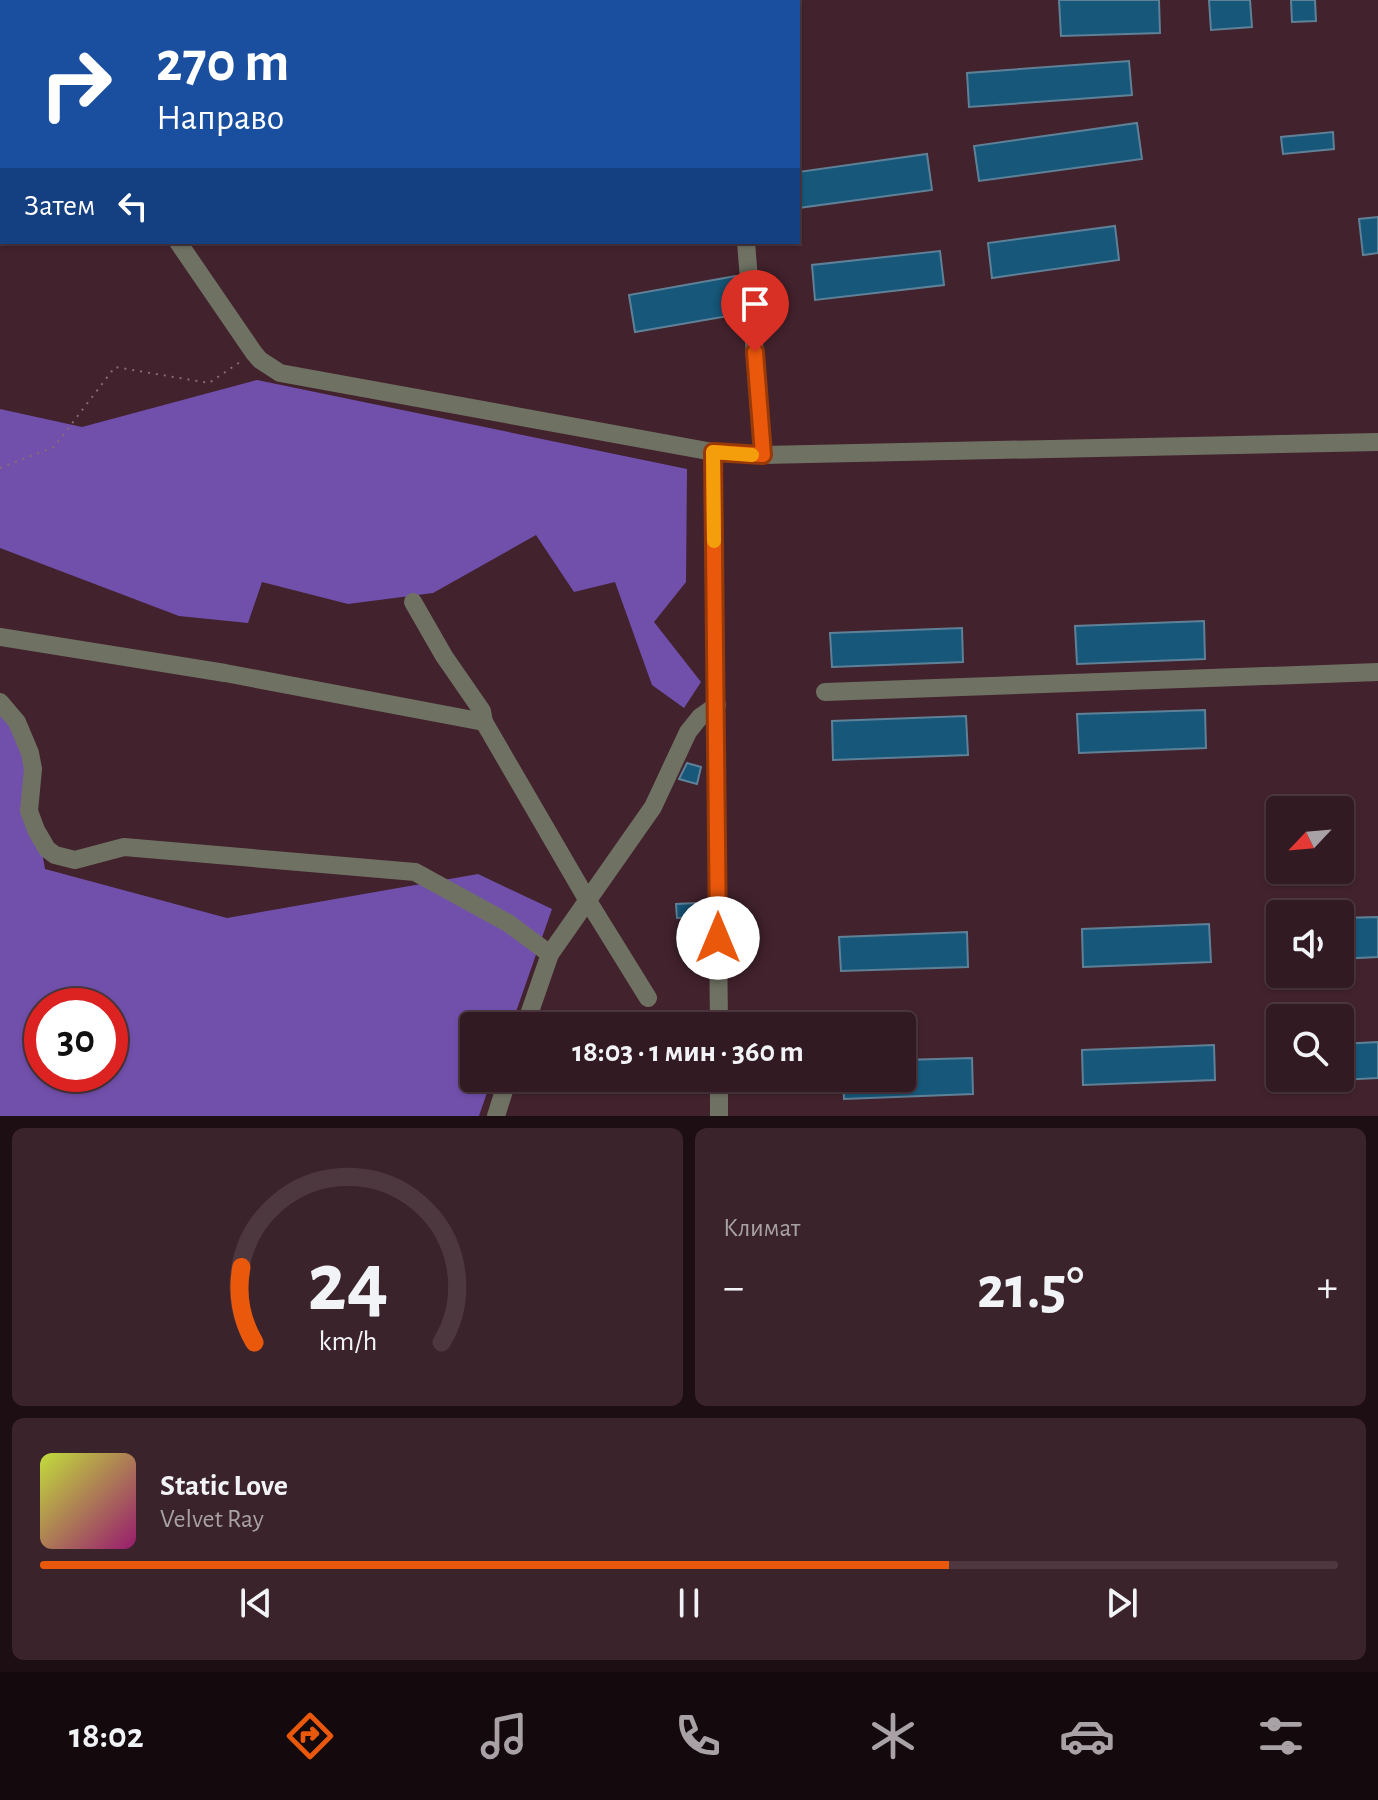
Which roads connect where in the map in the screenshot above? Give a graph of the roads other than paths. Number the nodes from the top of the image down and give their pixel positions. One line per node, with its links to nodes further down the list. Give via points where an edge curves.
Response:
1 (179, 244): 4 (street, via 254,353 280,373)
2 (746, 244): 5 (street)
3 (1378, 442): 5 (street)
4 (713, 452): 5 (street); 11 (street)
5 (763, 455)
6 (413, 602): 12 (street)
7 (0, 637): 12 (street)
8 (1378, 672): 9 (street)
9 (825, 692)
10 (0, 702): 14 (street, via 17,722 30,753 29,811 55,855 75,860 124,847 415,872 508,923)
11 (717, 705): 13 (street, via 688,732 653,807); 17 (street)
12 (484, 722): 13 (street)
13 (588, 901): 14 (street); 15 (street)
14 (550, 954): 16 (street)
15 (648, 998)
16 (530, 1012)
17 (719, 1012)
18 (504, 1092): 20 (street)
19 (719, 1092): 21 (street)
20 (496, 1116)
21 (719, 1116)

